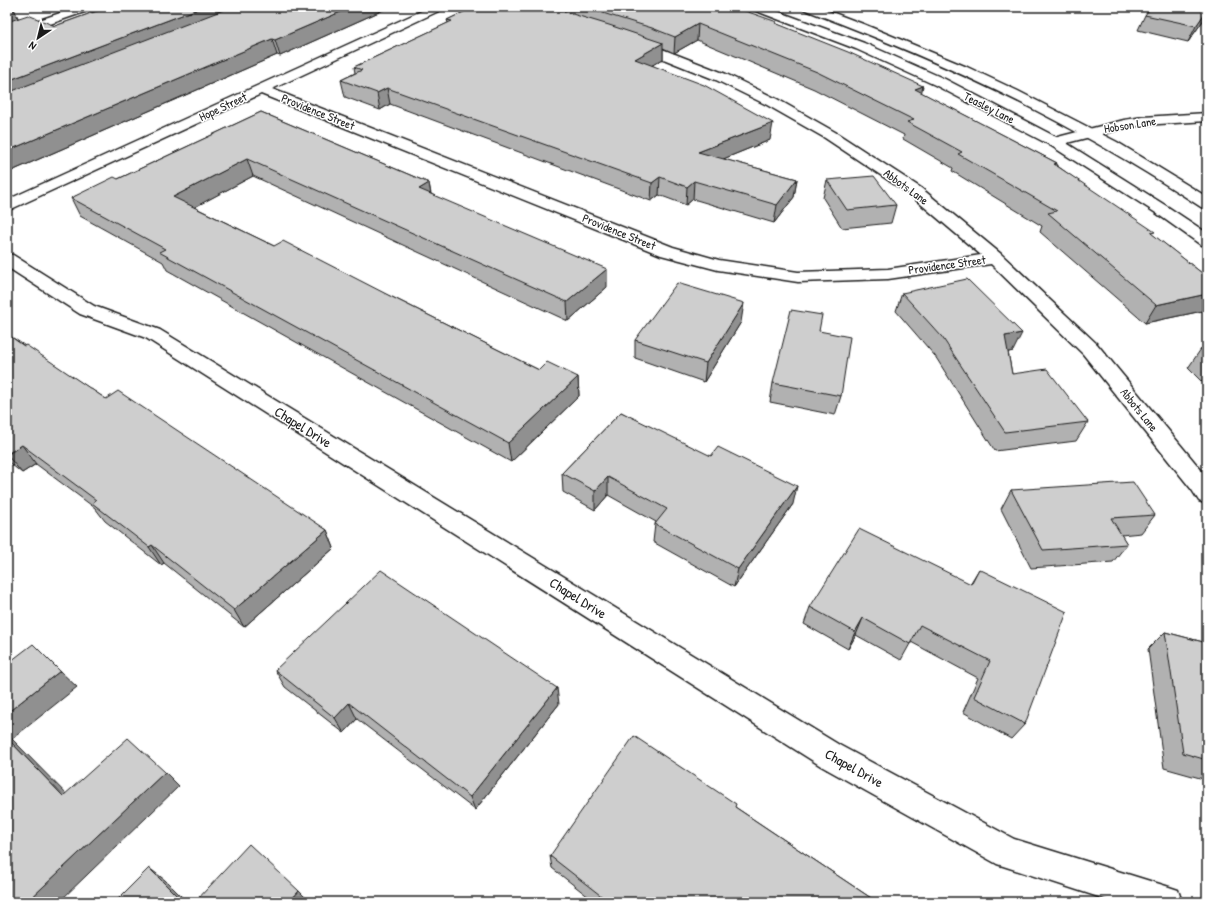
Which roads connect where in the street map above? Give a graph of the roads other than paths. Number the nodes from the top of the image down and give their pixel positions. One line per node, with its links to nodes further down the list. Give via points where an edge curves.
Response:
1 (62, 7): 6 (street)
2 (89, 7): 6 (street)
3 (439, 7): 9 (street, Hope Street)
4 (755, 7): 12 (street, Teasley Lane, via 905,65)
5 (807, 7): 11 (street, Teasley Lane, via 950,63)
6 (75, 12): 7 (street)
7 (7, 35)
8 (618, 38): 16 (street, Abbots Lane, via 656,50 721,78 772,102 830,135 915,191)
9 (262, 89): 14 (street, Hope Street); 16 (street, Providence Street, via 667,251 718,265 798,277 888,274)
10 (1207, 117): 11 (street, Hobson Lane, via 1143,121)
11 (1089, 133): 12 (street, Hobson Lane); 13 (street, Teasley Lane, via 1133,157)
12 (1055, 142): 15 (street, Teasley Lane)
13 (1207, 204)
14 (7, 206)
15 (1207, 241)
16 (995, 258): 18 (street, Abbots Lane, via 1090,349)
17 (7, 259): 19 (street, Chapel Drive, via 87,310 153,334 832,756 1008,853)
18 (1207, 495)
19 (1166, 902)

